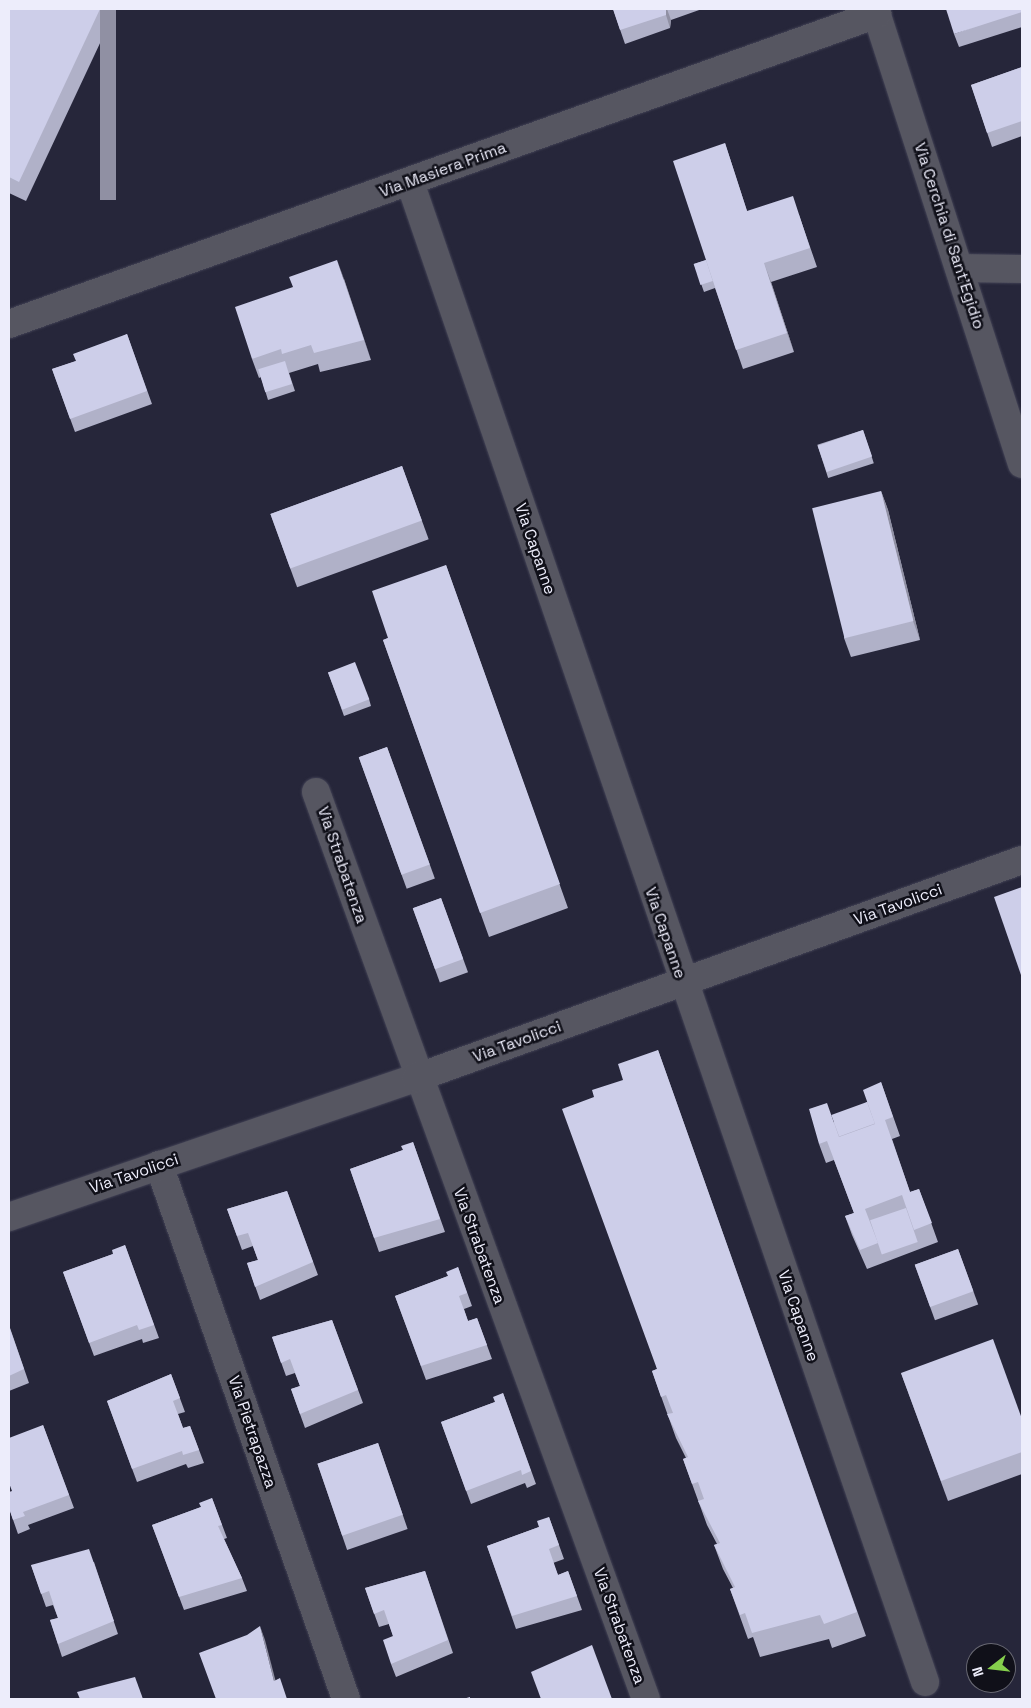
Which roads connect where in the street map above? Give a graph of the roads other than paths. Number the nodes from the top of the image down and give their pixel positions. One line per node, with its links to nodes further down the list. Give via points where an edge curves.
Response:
1 (876, 11): 2 (street, Via Masiera Prima); 3 (street, Via Cerchia di Sant'Egidio)
2 (410, 182): 5 (street, Via Masiera Prima); 9 (street, Via Capanne)
3 (959, 268): 4 (street); 6 (street, Via Cerchia di Sant'Egidio)
4 (1022, 269)
5 (9, 324)
6 (1022, 464)
7 (316, 792): 10 (street, Via Strabatenza)
8 (1022, 860): 9 (street, Via Tavolicci)
9 (681, 982): 10 (street, Via Tavolicci); 13 (street, Via Capanne)
10 (416, 1078): 11 (street, Via Tavolicci); 15 (street, Via Strabatenza)
11 (159, 1165): 12 (street, Via Tavolicci); 14 (street, Via Pietrapazza)
12 (9, 1217)
13 (925, 1682)
14 (346, 1699)
15 (646, 1699)

